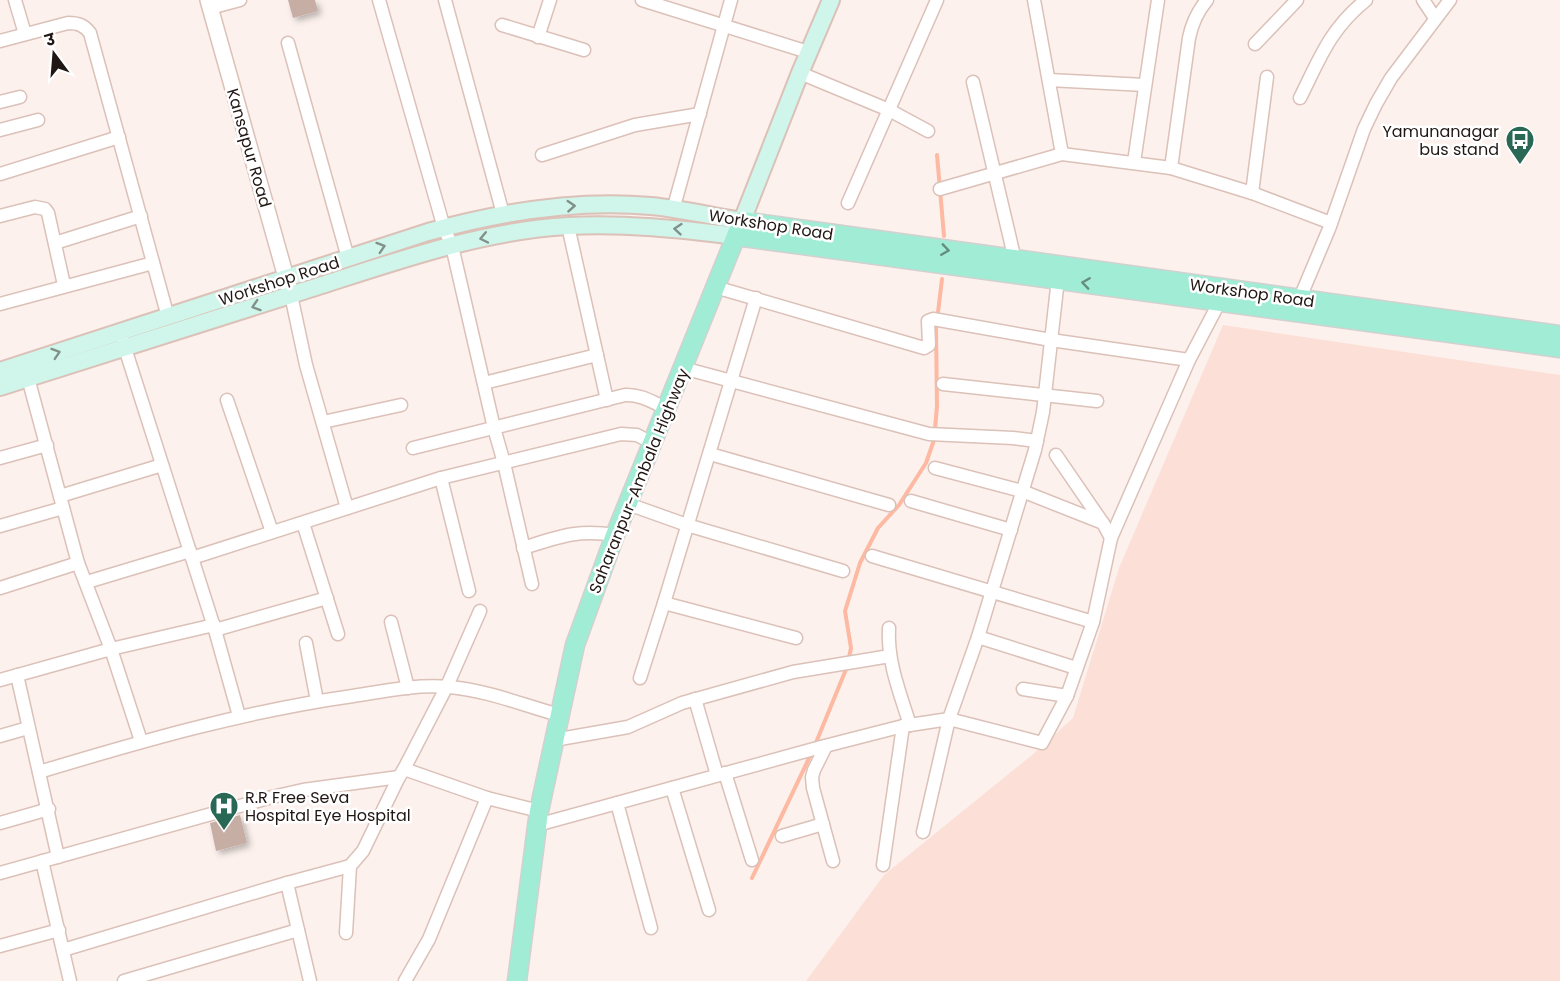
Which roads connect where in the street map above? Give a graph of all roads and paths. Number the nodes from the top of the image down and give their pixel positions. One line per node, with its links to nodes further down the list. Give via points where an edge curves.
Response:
1 (15, 0): 21 (street)
2 (240, 0): 17 (street)
3 (379, 0): 57 (street)
4 (445, 0): 52 (street)
5 (550, 0): 22 (street)
6 (642, 0): 19 (street)
7 (731, 0): 19 (street)
8 (831, 0): 27 (main road, Saharanpur-Ambala Highway)
9 (937, 0): 36 (street)
10 (1034, 0): 30 (street)
11 (1154, 0): 32 (street)
12 (1207, 0): 45 (street, via 1188,38)
13 (1296, 0): 25 (street)
14 (1366, 0): 34 (street, via 1342,22)
15 (1423, 0): 18 (street)
16 (1450, 0): 18 (street)
17 (209, 4): 66 (street, Kansapur Road)
18 (1435, 18): 55 (street, via 1376,104)
19 (724, 25): 27 (street); 37 (street)
20 (502, 26): 22 (street)
21 (25, 34): 23 (street); 41 (street, via 68,23 85,27 90,33)
22 (538, 37): 26 (street)
23 (0, 41)
24 (288, 43): 61 (street)
25 (1256, 44)
26 (584, 50)
27 (808, 52): 28 (main road, Saharanpur-Ambala Highway)
28 (800, 73): 36 (street); 58 (main road, Saharanpur-Ambala Highway)
29 (1268, 77): 49 (street)
30 (1049, 80): 32 (street); 42 (street)
31 (973, 82): 46 (street)
32 (1145, 85): 44 (street)
33 (20, 97): 35 (street)
34 (1300, 98)
35 (0, 102)
36 (889, 110): 40 (street); 50 (street)
37 (700, 114): 43 (street, via 635,125); 51 (street)
38 (38, 120): 39 (street)
39 (0, 130)
40 (928, 131)
41 (119, 137): 47 (street); 54 (street)
42 (1062, 154): 44 (street); 46 (street)
43 (542, 155)
44 (1134, 162): 45 (street)
45 (1171, 168): 49 (street)
46 (994, 173): 48 (street); 62 (street)
47 (0, 174)
48 (940, 189)
49 (1251, 193): 55 (street)
50 (848, 203)
51 (673, 210): 52 (main road, Workshop Road, one-way to 51, via 598,204); 58 (main road, Workshop Road)
52 (503, 214): 57 (main road, Workshop Road)
53 (0, 216): 59 (street, via 35,207 45,209)
54 (141, 216): 59 (street); 63 (street)
55 (1332, 223): 71 (street)
56 (568, 226): 58 (main road, Workshop Road, one-way to 56); 60 (main road, Workshop Road, one-way to 60, via 498,235); 77 (street)
57 (444, 228): 60 (street); 61 (main road, Workshop Road, one-way to 57)
58 (739, 229): 62 (main road, Workshop Road, one-way to 62); 64 (main road, Workshop Road); 67 (main road, Saharanpur-Ambala Highway)
59 (54, 243): 65 (street)
60 (452, 246): 66 (main road, Workshop Road); 83 (street)
61 (348, 258): 66 (main road, Workshop Road)
62 (1015, 260): 71 (main road, Workshop Road)
63 (153, 263): 65 (street); 72 (street)
64 (1058, 279): 69 (main road, Workshop Road, one-way to 64); 75 (street)
65 (64, 285): 70 (street)
66 (288, 287): 72 (main road, Workshop Road); 74 (main road, Workshop Road, one-way to 74); 92 (street)
67 (715, 287): 68 (street); 79 (main road, Saharanpur-Ambala Highway)
68 (756, 298): 75 (street, via 924,348 929,345 928,321 937,320); 82 (street)
69 (1220, 302): 71 (main road, Workshop Road); 78 (street)
70 (0, 304)
71 (1297, 305): 73 (main road, Workshop Road); 76 (main road, Workshop Road)
72 (168, 317): 74 (main road, Workshop Road)
73 (1560, 334)
74 (122, 340): 80 (main road, Workshop Road, one-way to 74); 81 (main road, Workshop Road); 102 (street)
75 (1051, 340): 78 (street); 86 (street)
76 (1560, 348)
77 (597, 355): 83 (street); 88 (street)
78 (1190, 360): 118 (street)
79 (683, 368): 82 (street); 91 (main road, Saharanpur-Ambala Highway)
80 (0, 371)
81 (28, 378): 85 (main road, Workshop Road); 96 (street)
82 (731, 381): 94 (street, via 934,435); 98 (street)
83 (484, 383): 93 (street)
84 (943, 384): 86 (street)
85 (0, 387)
86 (1045, 396): 89 (street); 94 (street)
87 (227, 400): 116 (street)
88 (607, 400): 91 (street, via 634,394); 93 (street)
89 (1097, 401)
90 (401, 405): 92 (street)
91 (666, 408): 95 (main road, Saharanpur-Ambala Highway)
92 (323, 422): 110 (street)
93 (494, 428): 97 (street); 101 (street)
94 (1036, 441): 105 (street)
95 (652, 443): 101 (street, via 637,435 621,434); 108 (main road, Saharanpur-Ambala Highway)
96 (46, 445): 100 (street); 107 (street)
97 (413, 448)
98 (710, 454): 109 (street); 113 (street)
99 (1056, 455): 112 (street)
100 (0, 458)
101 (504, 463): 104 (street); 119 (street)
102 (162, 465): 107 (street); 120 (street)
103 (935, 468): 105 (street)
104 (441, 478): 110 (street); 128 (street)
105 (1022, 491): 112 (street); 115 (street)
106 (911, 501): 115 (street)
107 (62, 502): 114 (street); 122 (street)
108 (628, 504): 113 (street); 117 (main road, Saharanpur-Ambala Highway)
109 (889, 505)
110 (347, 508): 111 (street)
111 (303, 523): 116 (street); 129 (street)
112 (1103, 523): 118 (street)
113 (687, 525): 123 (street); 130 (street)
114 (0, 526)
115 (1011, 530): 127 (street)
116 (272, 532): 120 (street)
117 (615, 535): 119 (street, via 584,532); 152 (main road, Saharanpur-Ambala Highway, via 575,645)
118 (1111, 538): 133 (street)
119 (523, 548): 125 (street)
120 (191, 555): 124 (street); 134 (street)
121 (872, 556): 127 (street)
122 (78, 563): 124 (street); 126 (street)
123 (843, 571)
124 (87, 582): 140 (street)
125 (532, 584)
126 (0, 588)
127 (993, 590): 133 (street); 137 (street)
128 (469, 591)
129 (327, 598): 134 (street); 136 (street)
130 (664, 603): 138 (street); 144 (street)
131 (480, 611): 146 (street)
132 (391, 622): 147 (street)
133 (1093, 622): 142 (street)
134 (214, 627): 140 (street); 153 (street)
135 (889, 627): 141 (street)
136 (338, 634)
137 (978, 637): 142 (street); 154 (street)
138 (796, 638)
139 (306, 643): 151 (street)
140 (111, 649): 143 (street); 159 (street)
141 (890, 656): 150 (street, via 793,672); 155 (street)
142 (1077, 668): 149 (street)
143 (17, 675): 145 (street); 156 (street)
144 (639, 678)
145 (0, 680)
146 (447, 686): 147 (street); 152 (street); 162 (street)
147 (408, 688): 151 (street)
148 (1023, 689): 149 (street)
149 (1067, 696): 154 (street, via 1042,743)
150 (695, 699): 158 (street, via 628,727); 163 (street)
151 (317, 701): 153 (street)
152 (559, 715): 158 (main road, Saharanpur-Ambala Highway)
153 (239, 716): 159 (street)
154 (949, 719): 155 (street); 171 (street)
155 (906, 726): 160 (street); 177 (street)
156 (28, 728): 157 (street); 161 (street)
157 (0, 736)
158 (554, 740): 168 (main road, Saharanpur-Ambala Highway)
159 (141, 741): 161 (street)
160 (824, 746): 163 (street); 170 (street, via 812,777)
161 (39, 772): 167 (street)
162 (401, 773): 165 (street); 173 (street, via 272,797); 178 (street, via 363,851)
163 (721, 774): 164 (street); 174 (street)
164 (672, 788): 166 (street); 181 (street)
165 (487, 798): 168 (street); 191 (street, via 429,939)
166 (617, 803): 168 (street); 182 (street)
167 (49, 809): 169 (street); 173 (street)
168 (538, 818): 192 (main road, Saharanpur-Ambala Highway)
169 (0, 823)
170 (823, 824): 172 (street); 176 (street)
171 (923, 832)
172 (782, 836)
173 (58, 857): 175 (street)
174 (752, 860)
175 (42, 861): 179 (street); 183 (street)
176 (833, 861)
177 (884, 865)
178 (350, 866): 180 (street); 185 (street)
179 (0, 873)
180 (287, 883): 184 (street); 187 (street)
181 (709, 910)
182 (651, 928)
183 (59, 930): 186 (street); 187 (street)
184 (298, 930): 189 (street); 190 (street)
185 (346, 933)
186 (0, 946)
187 (63, 950): 188 (street)
188 (70, 981)
189 (124, 981)
190 (310, 981)
191 (405, 981)
192 (517, 981)

